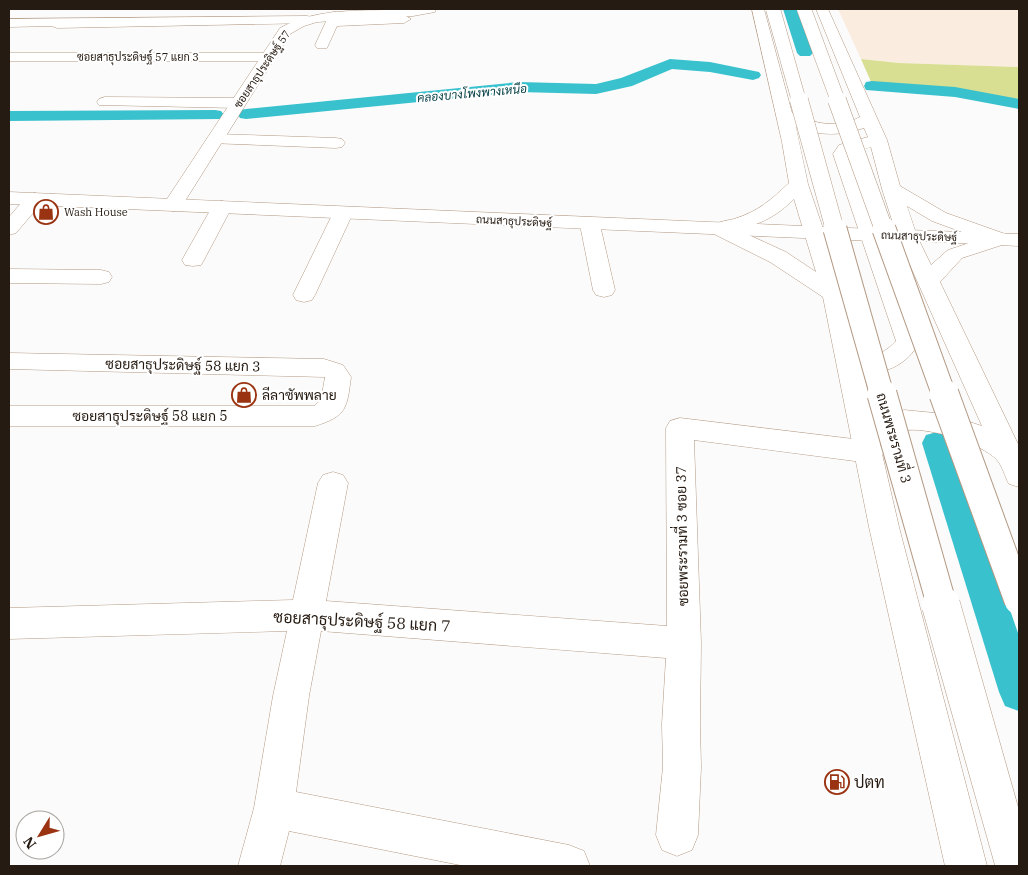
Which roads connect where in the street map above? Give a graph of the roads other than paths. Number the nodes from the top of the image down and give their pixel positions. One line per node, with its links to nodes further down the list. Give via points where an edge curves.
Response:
1 (76, 9): 11 (main road)
2 (430, 9): 7 (main road, ซอยสาธุประดิษฐ์ 57)
3 (758, 9): 18 (main road, ถนนพระรามที่ 3)
4 (772, 9): 60 (main road, ถนนพระรามที่ 3, bridge)
5 (804, 9): 51 (main road, bridge)
6 (822, 9): 19 (main road)
7 (334, 19): 8 (main road); 9 (main road, ซอยสาธุประดิษฐ์ 57); 12 (main road)
8 (404, 19)
9 (307, 20): 11 (main road); 15 (main road, ซอยสาธุประดิษฐ์ 57, via 284,31)
10 (9, 23): 11 (main road)
11 (58, 23): 14 (main road)
12 (322, 45)
13 (9, 57): 14 (main road, ซอยสาธุประดิษฐ์ 57 แยก 3)
14 (26, 57): 15 (main road, ซอยสาธุประดิษฐ์ 57 แยก 3)
15 (268, 57): 17 (main road, ซอยสาธุประดิษฐ์ 57)
16 (105, 102): 17 (main road)
17 (238, 103): 20 (main road, ซอยสาธุประดิษฐ์ 57)
18 (785, 116): 19 (main road, via 816,129 843,130 857,127); 23 (main road, ถนนพระรามที่ 3)
19 (869, 119): 21 (main road)
20 (216, 139): 22 (main road); 27 (main road, ซอยสาธุประดิษฐ์ 57)
21 (878, 140): 24 (main road); 34 (main road, via 845,149 842,154)
22 (336, 143)
23 (799, 184): 31 (main road, via 773,209); 33 (main road, ถนนพระรามที่ 3)
24 (891, 189): 35 (main road); 36 (main road, via 939,217)
25 (9, 198): 26 (main road, ถนนสาธุประดิษฐ์)
26 (35, 199): 27 (main road, ถนนสาธุประดิษฐ์); 32 (main road)
27 (173, 205): 28 (main road, ถนนสาธุประดิษฐ์)
28 (222, 207): 29 (main road, ถนนสาธุประดิษฐ์); 37 (main road)
29 (343, 213): 30 (main road, ถนนสาธุประดิษฐ์); 43 (main road)
30 (590, 224): 31 (main road, ถนนสาธุประดิษฐ์); 41 (main road)
31 (719, 229): 33 (main road, ถนนสาธุประดิษฐ์); 42 (main road, via 778,257)
32 (9, 230)
33 (816, 232): 34 (main road, ถนนสาธุประดิษฐ์); 42 (main road, ถนนพระรามที่ 3)
34 (870, 234): 35 (main road, ถนนสาธุประดิษฐ์); 45 (main road, via 908,342 894,359)
35 (907, 236): 36 (main road, ถนนสาธุประดิษฐ์); 40 (main road)
36 (1010, 240): 40 (main road, via 955,254)
37 (194, 260)
38 (9, 276): 39 (main road)
39 (102, 277)
40 (927, 282): 49 (main road)
41 (604, 290)
42 (834, 294): 45 (main road, ถนนพระรามที่ 3)
43 (304, 295)
44 (9, 361): 46 (main road, ซอยสาธุประดิษฐ์ 58 แยก 3, via 324,368 338,377)
45 (851, 371): 48 (main road, ถนนพระรามที่ 3)
46 (336, 392): 47 (main road, ซอยสาธุประดิษฐ์ 58 แยก 5, via 334,404 315,416)
47 (9, 416)
48 (868, 448): 49 (main road, via 882,428 904,420 945,424 981,436); 54 (main road, ซอยพระรามที่ 3 ซอย 37, via 680,428); 59 (main road, ถนนพระรามที่ 3)
49 (1015, 465)
50 (333, 482): 52 (main road)
51 (1019, 600)
52 (308, 615): 53 (main road, ซอยสาธุประดิษฐ์ 58 แยก 7); 54 (main road, ซอยสาธุประดิษฐ์ 58 แยก 7); 55 (main road, via 291,696)
53 (9, 624)
54 (684, 643): 56 (main road, ซอยพระรามที่ 3 ซอย 37)
55 (274, 808): 57 (main road); 58 (main road)
56 (678, 835)
57 (259, 866)
58 (569, 866)
59 (966, 866)
60 (1015, 866)

